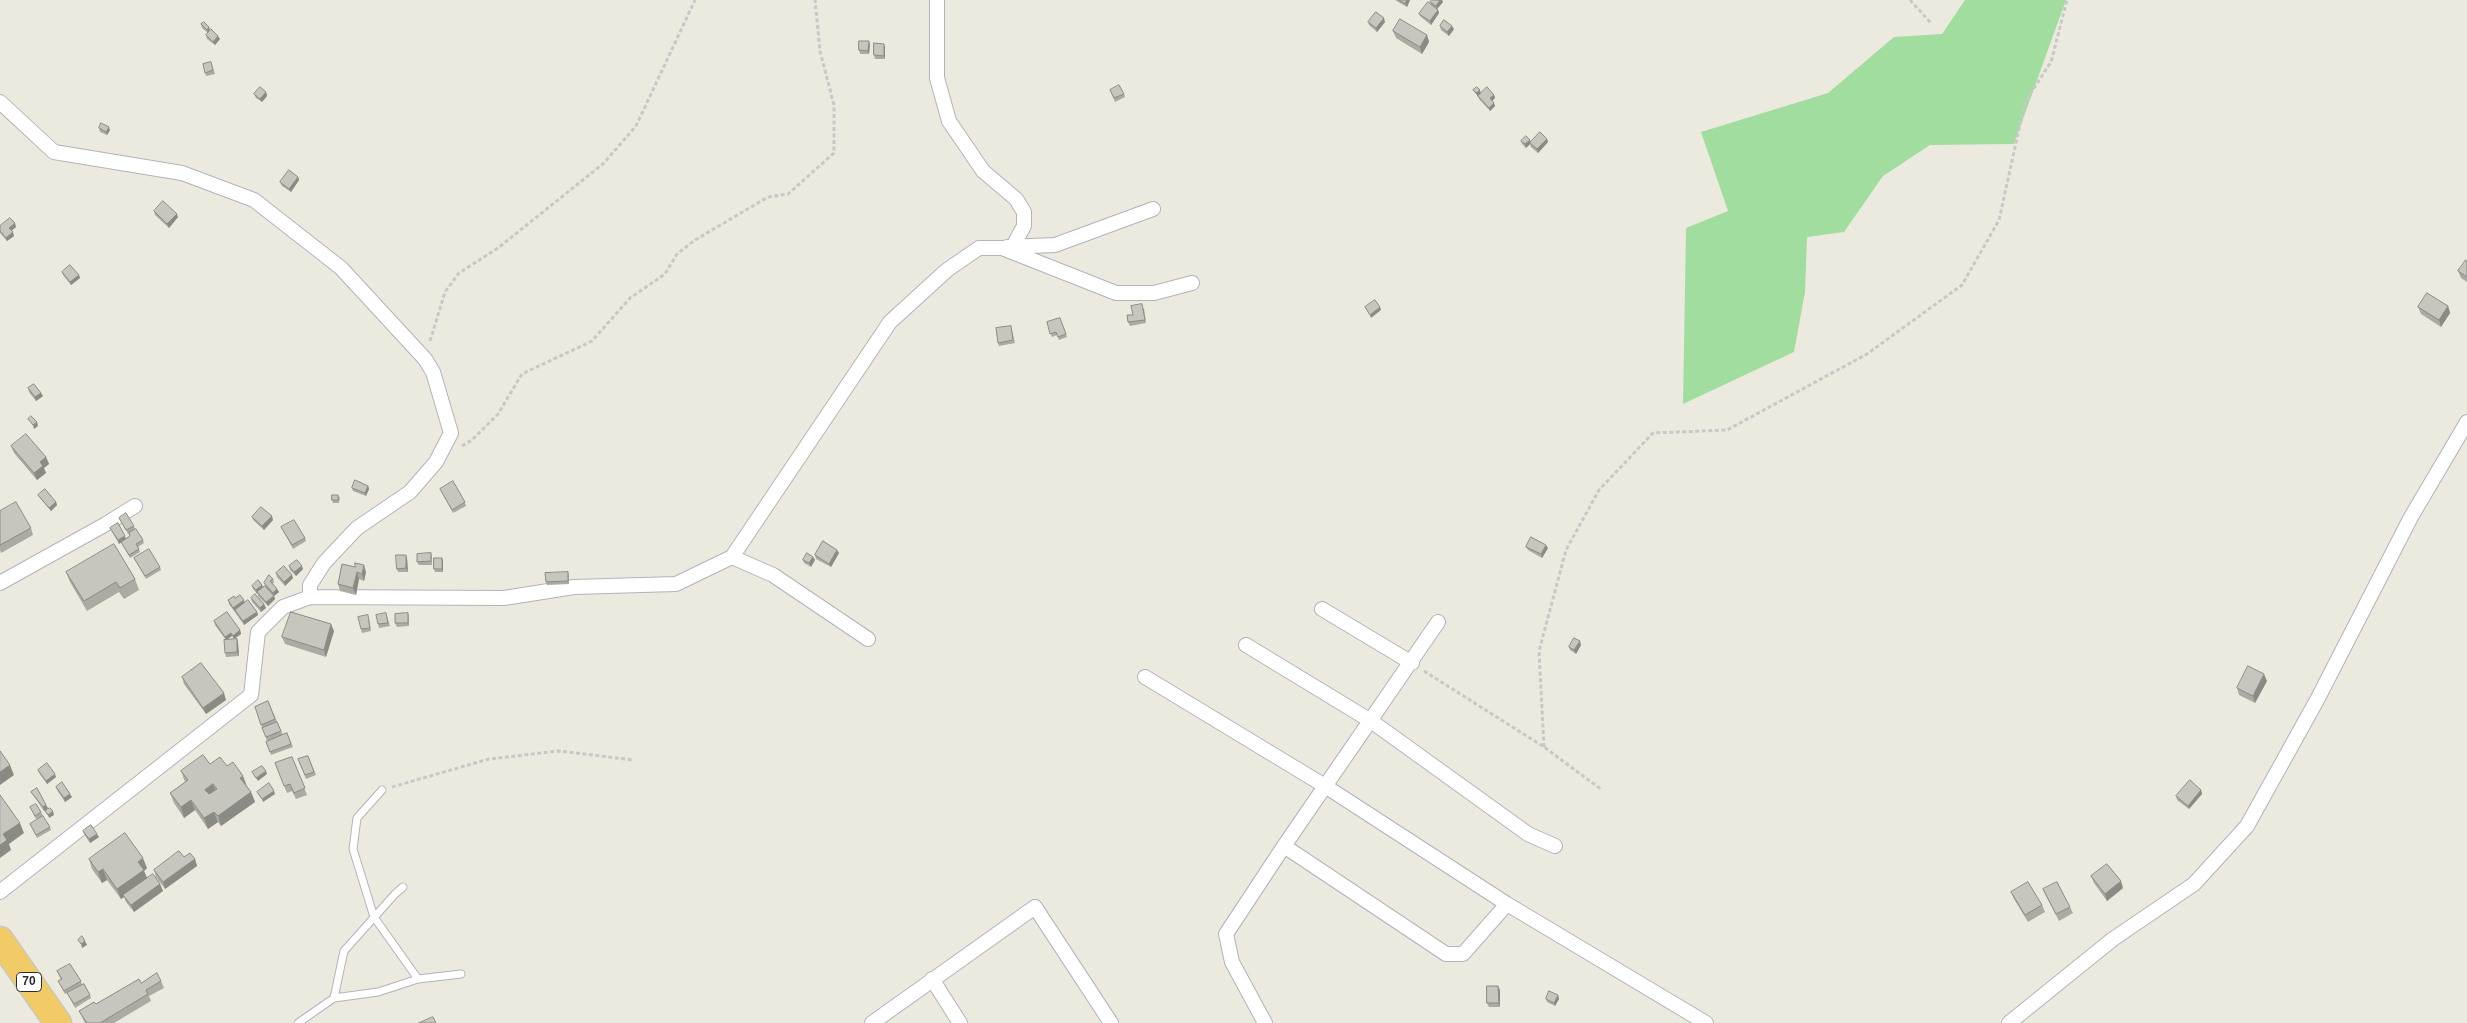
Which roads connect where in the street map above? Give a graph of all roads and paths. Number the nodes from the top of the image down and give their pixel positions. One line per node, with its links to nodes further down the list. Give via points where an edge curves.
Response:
1 (695, 0): 11 (path, via 636,126 604,163 498,248 459,273 445,292)
2 (816, 0): 13 (path, via 820,51 834,105 834,153 788,194 768,197 695,240 677,254 665,274 630,298 592,341 522,374 498,414 472,440)
3 (937, 0): 9 (street, via 937,78 949,121 982,171 1016,199 1024,212 1024,226)
4 (1910, 0): 6 (path)
5 (2067, 0): 25 (path, via 2051,62 2025,102 1999,220 1962,286 1867,354 1727,430 1653,433 1599,490 1566,550 1540,651)
6 (1931, 23)
7 (0, 102): 11 (street, via 54,152 182,173 254,200 341,268)
8 (1153, 209): 9 (street, via 1055,245)
9 (1007, 247): 10 (street, via 1116,293 1154,293); 15 (street, via 979,248 947,270 890,322)
10 (1192, 283)
11 (425, 359): 13 (street, via 433,372 452,434)
12 (2467, 422): 48 (street, via 2411,517 2317,700 2247,826 2194,884 2112,939)
13 (436, 462): 17 (street, via 410,492 357,528 324,562 310,585)
14 (135, 506): 16 (street)
15 (732, 557): 17 (street, via 676,584 574,587 504,598); 20 (street, via 773,575)
16 (0, 583)
17 (310, 597): 33 (street, via 283,607 258,632 251,694)
18 (1322, 609): 22 (street)
19 (1438, 622): 22 (street)
20 (868, 639)
21 (1246, 645): 24 (street)
22 (1412, 663): 24 (street); 25 (path)
23 (1145, 677): 27 (street)
24 (1371, 721): 27 (street); 31 (street, via 1528,834)
25 (1544, 747): 29 (path)
26 (634, 760): 28 (path, via 559,751 489,759)
27 (1325, 786): 30 (street); 34 (street)
28 (382, 790): 35 (lane, via 357,818 353,849)
29 (1602, 790)
30 (1284, 846): 34 (street, via 1446,954 1463,954); 46 (street, via 1226,934 1232,962)
31 (1555, 846)
32 (403, 888): 35 (lane)
33 (0, 892)
34 (1507, 904): 47 (street)
35 (374, 917): 38 (lane); 40 (lane, via 344,951)
36 (0, 940): 41 (highway, 70)
37 (461, 974): 38 (lane)
38 (418, 979): 40 (lane, via 378,992)
39 (932, 979): 43 (street); 44 (street); 45 (street, via 1035,907)
40 (334, 998): 42 (lane)
41 (58, 1023)
42 (298, 1023)
43 (872, 1023)
44 (960, 1023)
45 (1111, 1023)
46 (1265, 1023)
47 (1706, 1023)
48 (2009, 1023)

